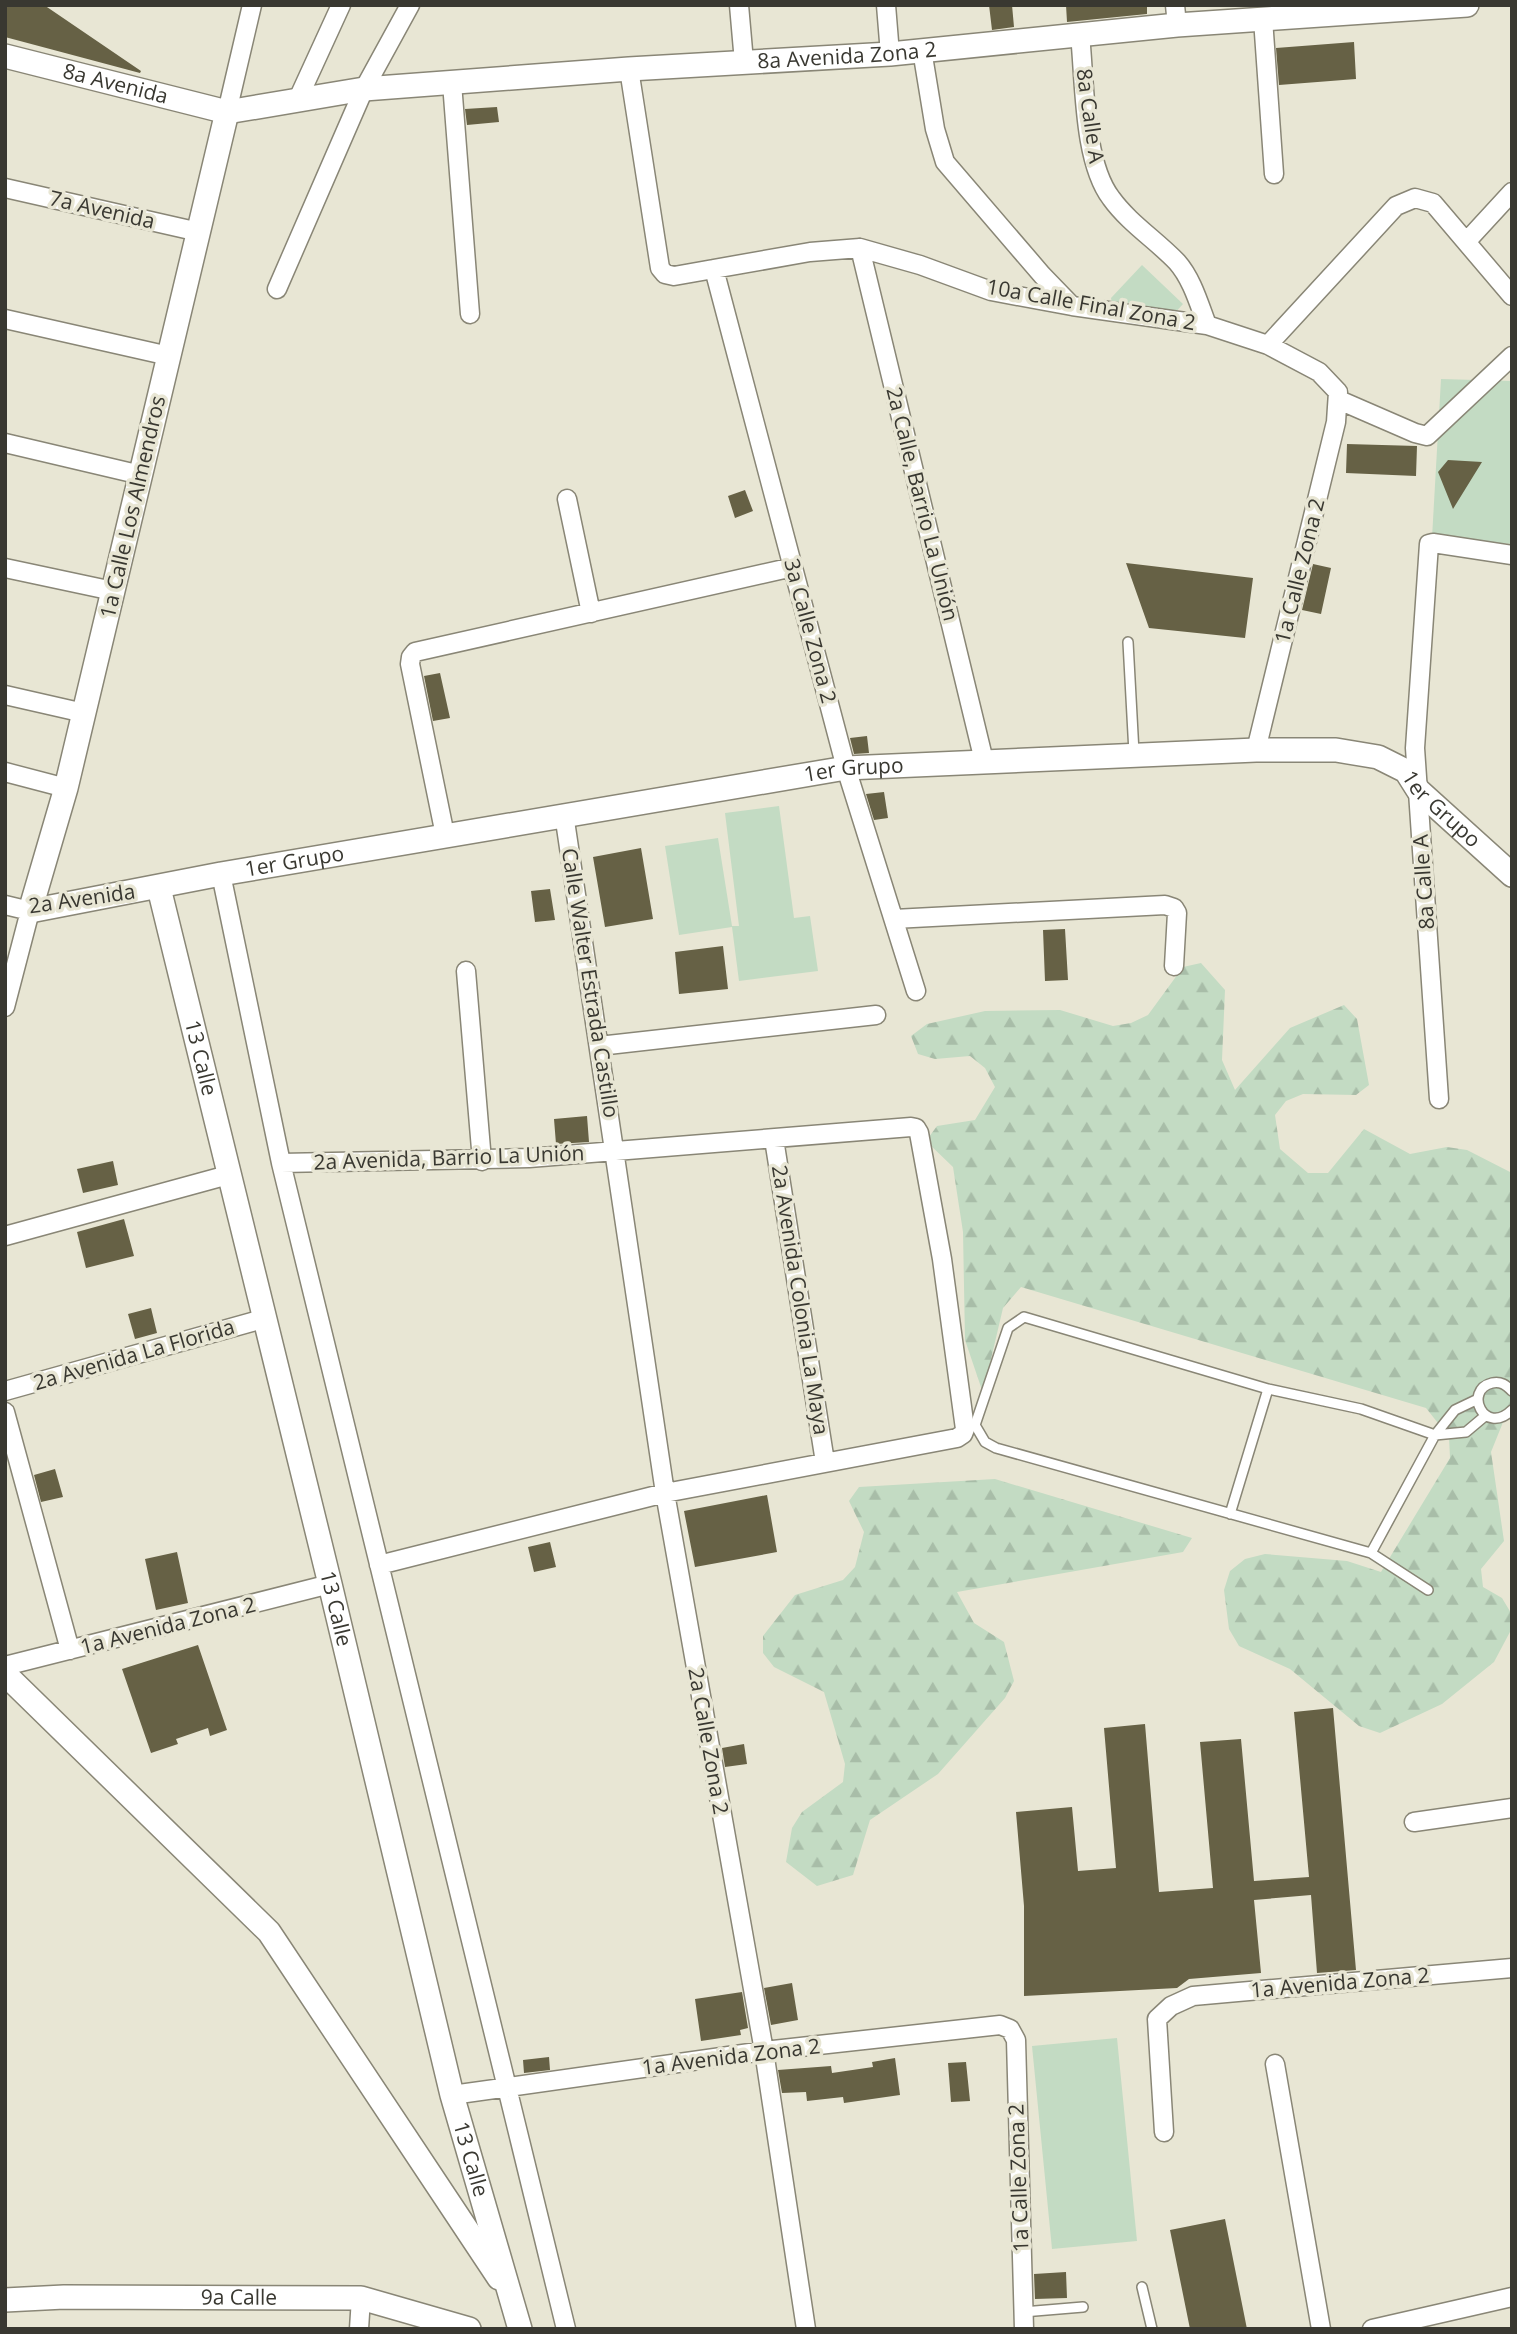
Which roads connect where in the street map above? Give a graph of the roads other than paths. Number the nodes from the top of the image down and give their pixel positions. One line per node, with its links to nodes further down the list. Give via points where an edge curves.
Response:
1 (252, 5): 18 (street, 1a Calle Los Almendros)
2 (341, 5): 17 (street)
3 (410, 5): 16 (street)
4 (739, 5): 13 (street)
5 (886, 5): 11 (street)
6 (1467, 5): 7 (street, 8a Avenida Zona 2)
7 (1277, 14): 8 (street, 8a Avenida Zona 2); 19 (street)
8 (1176, 15): 9 (street, 8a Avenida Zona 2)
9 (1080, 36): 10 (street, 8a Avenida Zona 2); 31 (street, 8a Calle A, via 1091,152 1100,177 1127,217 1178,263)
10 (922, 50): 11 (street, 8a Avenida Zona 2); 28 (street, via 945,162)
11 (890, 54): 13 (street, 8a Avenida Zona 2)
12 (5, 55): 18 (street, 8a Avenida)
13 (744, 62): 14 (street, 8a Avenida Zona 2)
14 (629, 69): 15 (street, 8a Avenida Zona 2); 25 (street, 10a Calle Final Zona 2, via 660,268 665,275)
15 (452, 83): 16 (street, 8a Avenida Zona 2); 29 (street)
16 (364, 89): 17 (street, 8a Avenida Zona 2); 26 (street)
17 (297, 100): 18 (street, 8a Avenida Zona 2)
18 (227, 112): 22 (street, 1a Calle Los Almendros)
19 (1274, 174)
20 (5, 188): 22 (street, 7a Avenida)
21 (1512, 192): 23 (street)
22 (199, 232): 33 (street, 1a Calle Los Almendros)
23 (1466, 242): 27 (street); 32 (street, via 1433,203 1415,198 1396,206)
24 (860, 248): 25 (street, 10a Calle Final Zona 2); 28 (street, 10a Calle Final Zona 2, via 992,291); 49 (street, 2a Calle, Barrio La Unión)
25 (714, 269): 40 (street, 3a Calle Zona 2)
26 (277, 289)
27 (1512, 296)
28 (1072, 306): 31 (street, 10a Calle Final Zona 2)
29 (470, 314)
30 (5, 319): 33 (street)
31 (1207, 325): 32 (street, 10a Calle Final Zona 2)
32 (1268, 345): 35 (street, 10a Calle Final Zona 2, via 1319,372)
33 (169, 356): 37 (street, 1a Calle Los Almendros)
34 (1512, 356): 35 (street, 10a Calle Final Zona 2, via 1427,436)
35 (1338, 396): 47 (street, 1a Calle Zona 2, via 1336,422)
36 (5, 443): 37 (street)
37 (141, 475): 42 (street, 1a Calle Los Almendros)
38 (567, 499): 43 (street)
39 (1512, 555): 53 (street, 8a Calle A, via 1429,544 1415,748)
40 (793, 567): 43 (street); 50 (street, 3a Calle Zona 2)
41 (5, 568): 42 (street)
42 (113, 591): 46 (street, 1a Calle Los Almendros)
43 (591, 613): 55 (street, via 415,652 411,657)
44 (1128, 642): 48 (lane)
45 (5, 695): 46 (street)
46 (84, 713): 52 (street, 1a Calle Los Almendros)
47 (1256, 750): 48 (street, 1er Grupo); 53 (street, 1er Grupo, via 1336,750 1378,757 1406,771)
48 (1134, 755): 49 (street, 1er Grupo)
49 (984, 761): 50 (street, 1er Grupo)
50 (846, 768): 54 (street, 1er Grupo); 61 (street, 3a Calle Zona 2)
51 (5, 772): 52 (street)
52 (66, 788): 60 (street, 1a Calle Los Almendros)
53 (1418, 790): 57 (street, 1er Grupo); 68 (street, 8a Calle A)
54 (564, 814): 55 (street, 1er Grupo); 67 (street, Calle Walter Estrada Castillo)
55 (445, 835): 56 (street, 1er Grupo)
56 (221, 874): 58 (street, 1er Grupo); 72 (street)
57 (1512, 875)
58 (159, 888): 60 (street, 2a Avenida); 73 (street, 13 Calle)
59 (5, 905): 60 (street, 2a Avenida)
60 (30, 911): 65 (street, 1a Calle Los Almendros)
61 (894, 919): 62 (street, via 1165,905 1177,913); 64 (street, 3a Calle Zona 2)
62 (1174, 966)
63 (466, 971): 71 (street)
64 (916, 990)
65 (5, 1007)
66 (876, 1015): 67 (street)
67 (599, 1046): 70 (street, Calle Walter Estrada Castillo)
68 (1439, 1099)
69 (774, 1139): 70 (street, 2a Avenida, Barrio La Unión); 84 (street, 2a Avenida Colonia La Maya); 84 (street, 2a Avenida, Barrio La Unión, via 916,1128 942,1259 963,1434)
70 (616, 1153): 71 (street, 2a Avenida, Barrio La Unión); 85 (street, 2a Calle Zona 2)
71 (482, 1161): 72 (street, 2a Avenida, Barrio La Unión)
72 (281, 1163): 88 (street)
73 (228, 1175): 74 (street); 75 (street, 13 Calle)
74 (5, 1236)
75 (263, 1319): 78 (street, 2a Avenida La Florida); 89 (street, 13 Calle)
76 (1510, 1386): 79 (lane, via 1488,1384)
77 (1268, 1389): 83 (lane, via 1361,1409); 86 (lane); 86 (lane, via 1024,1317 1008,1328 975,1425 985,1442 996,1448)
78 (5, 1391)
79 (1478, 1399): 82 (lane); 83 (lane, via 1455,1410)
80 (1512, 1410): 82 (lane, via 1505,1417)
81 (5, 1412): 91 (street)
82 (1485, 1416): 83 (lane, via 1466,1432)
83 (1435, 1435): 87 (lane)
84 (825, 1461): 85 (street)
85 (665, 1493): 88 (street); 98 (street, 2a Calle Zona 2)
86 (1230, 1514): 87 (lane)
87 (1371, 1553): 90 (lane)
88 (379, 1564): 100 (street)
89 (330, 1584): 91 (street, 1a Avenida Zona 2); 101 (street, 13 Calle)
90 (1428, 1590)
91 (70, 1650): 92 (street, 1a Avenida Zona 2)
92 (5, 1666)
93 (5, 1674): 104 (street, via 269,1932)
94 (1512, 1808): 95 (street)
95 (1414, 1822)
96 (1512, 1968): 102 (street, 1a Avenida Zona 2, via 1193,1996 1171,2006 1157,2019)
97 (1010, 2029): 98 (street, 1a Avenida Zona 2, via 1000,2025); 109 (street, 1a Calle Zona 2, via 1016,2040)
98 (764, 2051): 100 (street, 1a Avenida Zona 2); 114 (street, 2a Calle Zona 2)
99 (1275, 2064): 116 (street)
100 (507, 2087): 101 (street, 1a Avenida Zona 2); 113 (street)
101 (452, 2095): 104 (street, 13 Calle)
102 (1164, 2132)
103 (1142, 2287): 115 (lane)
104 (511, 2295): 112 (street, 13 Calle)
105 (1512, 2297): 117 (street)
106 (361, 2298): 107 (street, 9a Calle); 110 (street); 111 (street, 9a Calle)
107 (5, 2300)
108 (1083, 2307): 109 (lane)
109 (1023, 2320)
110 (359, 2329)
111 (469, 2329)
112 (520, 2329)
113 (566, 2329)
114 (806, 2329)
115 (1152, 2329)
116 (1321, 2329)
117 (1372, 2329)

